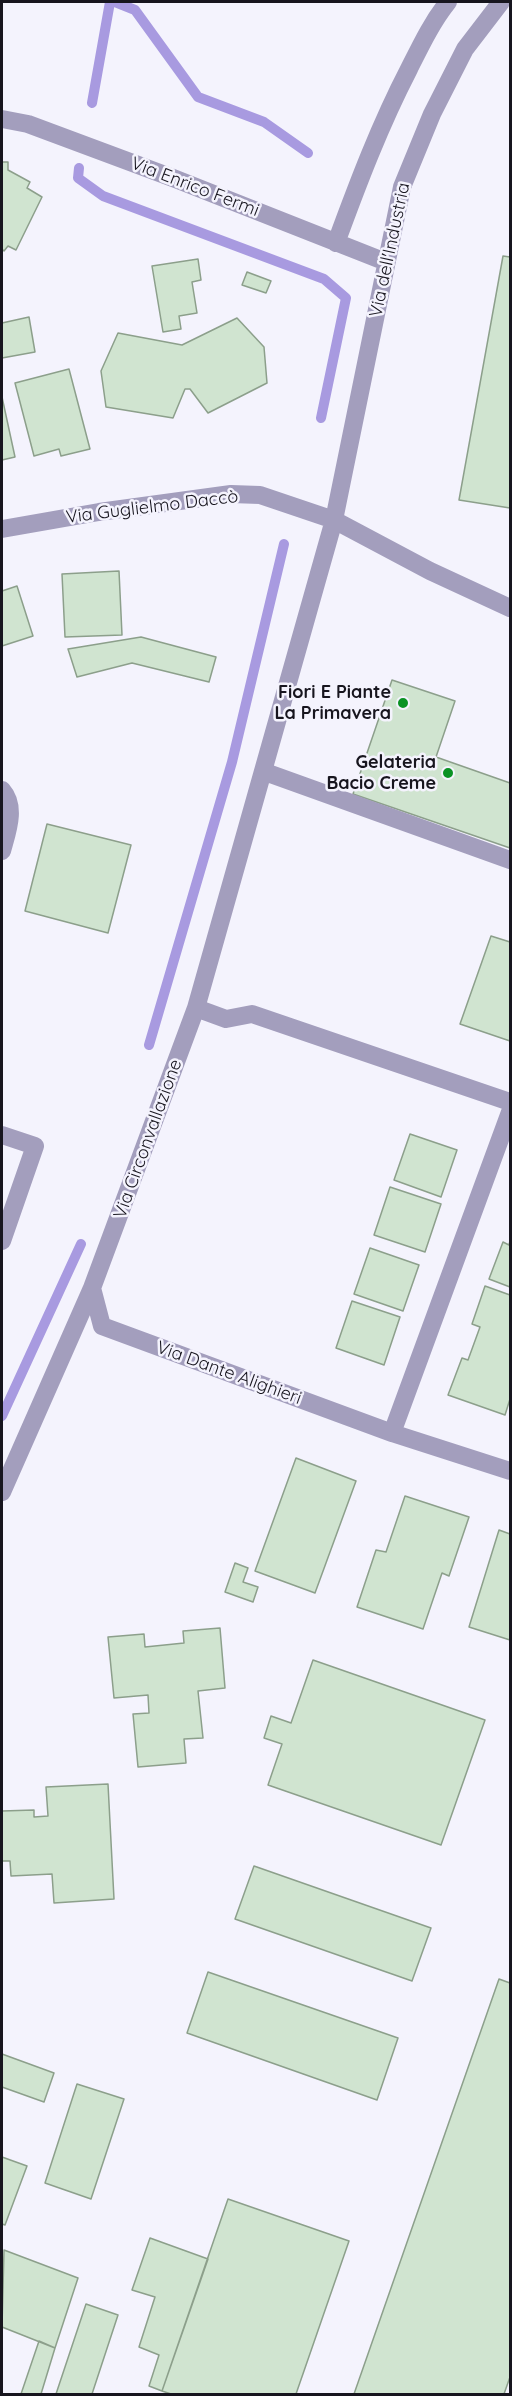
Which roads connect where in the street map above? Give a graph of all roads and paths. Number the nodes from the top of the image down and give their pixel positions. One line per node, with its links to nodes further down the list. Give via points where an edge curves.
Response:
1 (448, 2): 4 (street, via 435,18 395,96 366,160)
2 (501, 2): 5 (street, Via dell'Industria, via 465,49 432,114 402,187)
3 (2, 119): 4 (street, Via Enrico Fermi, via 28,124 140,165)
4 (336, 243): 5 (street, Via Enrico Fermi)
5 (386, 262): 6 (street, Via dell'Industria)
6 (334, 520): 7 (street, Via Guglielmo Daccò, via 260,495 231,494); 8 (street, Via Guglielmo Daccò); 9 (street, Via Circonvallazione)
7 (2, 529)
8 (510, 608)
9 (263, 774): 12 (street); 13 (street, Via Circonvallazione)
10 (2, 790): 11 (street, via 7,796 10,820)
11 (2, 851)
12 (510, 860)
13 (196, 1008): 14 (street, via 226,1019 252,1014); 18 (street, Via Circonvallazione)
14 (510, 1102)
15 (510, 1112): 19 (street)
16 (2, 1135): 17 (street, via 35,1146)
17 (2, 1240)
18 (93, 1288): 19 (street, Via Dante Alighieri, via 102,1326); 21 (street, Via Circonvallazione)
19 (392, 1433): 20 (street, Via Dante Alighieri)
20 (510, 1471)
21 (2, 1492)

